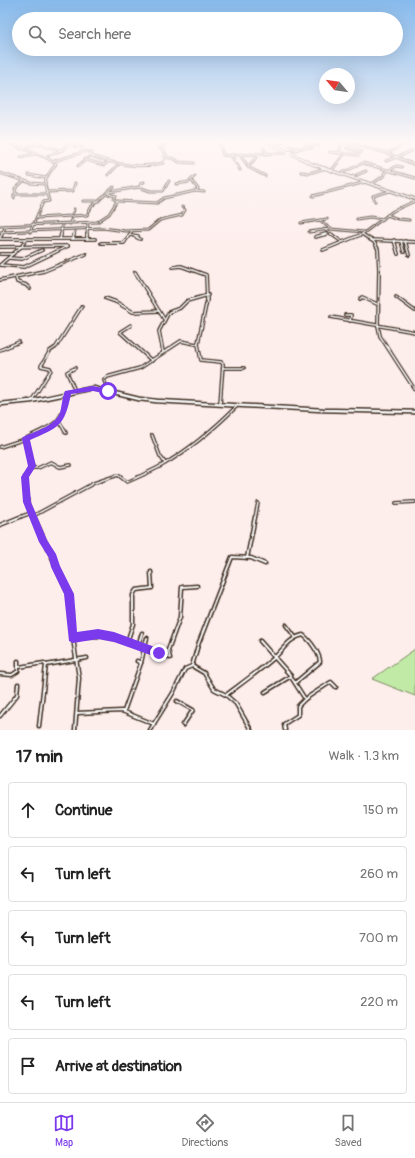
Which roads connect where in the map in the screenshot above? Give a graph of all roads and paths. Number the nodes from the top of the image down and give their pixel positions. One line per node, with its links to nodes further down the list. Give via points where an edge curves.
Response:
1 (8, 176): 8 (street)
2 (34, 176): 6 (street)
3 (195, 176): 19 (street, via 191,180 198,190)
4 (382, 176): 15 (street)
5 (352, 177): 11 (main road)
6 (46, 178): 13 (street)
7 (169, 181): 17 (street, via 164,191 150,191)
8 (24, 182): 13 (street); 22 (street, via 15,189)
9 (144, 182): 17 (street)
10 (189, 182): 14 (street)
11 (366, 182): 15 (main road); 23 (street)
12 (75, 183): 21 (street, via 73,192)
13 (44, 184): 21 (street)
14 (176, 184)
15 (372, 184): 18 (main road)
16 (114, 187): 27 (street)
17 (140, 187): 28 (street, via 108,194 116,196 114,199)
18 (392, 190): 25 (main road); 29 (street, via 373,196)
19 (195, 192): 20 (street); 28 (street, via 164,198 158,202)
20 (204, 192)
21 (47, 193): 22 (street); 36 (street, via 49,201 43,202)
22 (16, 194): 24 (street)
23 (313, 196)
24 (14, 198)
25 (415, 200): 34 (street)
26 (83, 201): 27 (street)
27 (99, 201): 32 (street)
28 (117, 201): 42 (street, via 108,215 98,222)
29 (375, 201)
30 (182, 207): 54 (street, via 185,210 182,216 160,220 149,229)
31 (74, 209): 35 (street)
32 (86, 215): 33 (street); 35 (street)
33 (90, 215)
34 (388, 215): 39 (street); 41 (street)
35 (72, 216): 36 (street); 44 (street)
36 (36, 218): 48 (street)
37 (327, 219): 40 (street)
38 (357, 219): 39 (street)
39 (383, 219): 59 (street)
40 (320, 220): 43 (street); 51 (street)
41 (410, 220)
42 (88, 223): 44 (street); 49 (street)
43 (301, 223)
44 (70, 224): 45 (street)
45 (62, 225): 48 (street); 53 (street)
46 (0, 226): 47 (street)
47 (6, 226): 48 (street); 56 (street)
48 (33, 226): 57 (street)
49 (88, 229): 52 (street); 54 (street); 70 (street)
50 (324, 229): 51 (street); 58 (street); 60 (street)
51 (330, 229): 59 (street)
52 (75, 230): 53 (street); 69 (street)
53 (61, 231): 57 (street); 68 (street)
54 (132, 231): 61 (street)
55 (0, 232): 56 (street)
56 (3, 232): 57 (street); 66 (street)
57 (30, 232)
58 (309, 232)
59 (365, 232): 62 (street)
60 (329, 234): 65 (street); 77 (street)
61 (130, 235): 63 (street); 79 (street, via 124,243)
62 (361, 235): 73 (street); 77 (street)
63 (134, 236): 64 (street); 72 (street)
64 (138, 236)
65 (315, 238)
66 (0, 239): 67 (street)
67 (26, 239): 68 (street); 80 (street)
68 (60, 239): 69 (street)
69 (74, 239): 70 (street)
70 (87, 239): 71 (street)
71 (95, 239)
72 (140, 239)
73 (371, 240): 74 (street); 101 (street, via 377,245 378,253)
74 (394, 240): 75 (street); 88 (street)
75 (401, 241): 76 (street); 84 (street)
76 (405, 241): 78 (street); 89 (street)
77 (342, 242): 83 (street)
78 (415, 242)
79 (101, 243)
80 (22, 246): 81 (street); 86 (street); 91 (street, via 69,247 24,267)
81 (0, 247)
82 (42, 250): 90 (street, via 22,259)
83 (323, 250)
84 (404, 252)
85 (0, 254): 86 (street)
86 (13, 254): 90 (street)
87 (86, 254): 94 (street, via 76,260)
88 (398, 254)
89 (409, 255)
90 (9, 258): 91 (street)
91 (0, 265)
92 (173, 267): 97 (street, via 181,266 206,274)
93 (135, 272): 103 (street)
94 (16, 278): 95 (street); 96 (street, via 17,282)
95 (0, 280)
96 (30, 289)
97 (208, 295): 107 (street, via 185,302 180,308 170,311); 113 (street)
98 (396, 297): 104 (street)
99 (105, 298): 103 (street, via 133,312)
100 (360, 299): 101 (street, via 362,297)
101 (378, 304): 110 (street)
102 (82, 306): 124 (street, via 41,366 51,370)
103 (159, 311): 107 (street)
104 (415, 311)
105 (346, 314): 108 (street, via 351,315)
106 (331, 317): 108 (street)
107 (164, 319): 115 (street, via 159,331)
108 (350, 321): 110 (street)
109 (130, 325): 116 (street, via 120,332)
110 (378, 325): 111 (street); 120 (street, via 380,336)
111 (415, 332)
112 (19, 342): 114 (street)
113 (198, 344): 115 (street, via 181,340); 118 (street, via 201,360 221,362)
114 (0, 350)
115 (163, 352): 116 (street)
116 (152, 361): 122 (street, via 134,370 106,377 104,380)
117 (75, 368): 121 (street, via 67,372)
118 (223, 368): 119 (street); 126 (street)
119 (244, 368)
120 (415, 390)
121 (75, 391): 122 (street, via 93,388); 123 (street)
122 (108, 391): 126 (street, via 150,401)
123 (68, 392): 124 (street); 129 (street)
124 (31, 401): 125 (street)
125 (0, 404)
126 (220, 405): 127 (street)
127 (237, 406): 128 (street); 134 (street, via 187,449)
128 (415, 412)
129 (59, 421): 130 (street); 132 (street)
130 (66, 433)
131 (152, 435): 134 (street)
132 (26, 439): 133 (street); 136 (street)
133 (0, 447)
134 (165, 463): 141 (street, via 127,482 118,475 100,480)
135 (71, 464): 136 (street, via 60,467 51,462)
136 (32, 468): 140 (street, via 25,478 27,502)
137 (415, 502): 139 (street)
138 (258, 503): 143 (street)
139 (396, 503)
140 (31, 513): 141 (street); 142 (street)
141 (32, 516): 150 (street, via 69,594)
142 (0, 525)
143 (247, 558): 144 (street); 163 (street, via 232,557)
144 (265, 564)
145 (151, 572): 153 (street, via 152,588 136,590 133,595 133,624)
146 (197, 586): 155 (street, via 182,587 180,617 168,650 170,657)
147 (286, 625): 149 (street)
148 (142, 634): 154 (street)
149 (295, 637): 156 (street); 167 (street, via 305,636 320,660)
150 (73, 638): 153 (street, via 98,634); 159 (street)
151 (147, 638): 155 (street)
152 (260, 641): 156 (street)
153 (127, 642): 154 (street)
154 (138, 646): 155 (street)
155 (144, 649): 161 (street)
156 (275, 657): 166 (street); 171 (street)
157 (87, 658): 159 (street)
158 (18, 660): 164 (street)
159 (76, 660): 162 (street); 175 (street)
160 (137, 660): 161 (street)
161 (141, 663): 174 (street)
162 (46, 665): 164 (street, via 44,663); 179 (street)
163 (192, 666): 171 (street, via 207,675 214,689); 177 (street, via 185,669)
164 (19, 667): 165 (street, via 12,675)
165 (0, 674)
166 (291, 676): 167 (street); 170 (street)
167 (296, 682): 172 (street)
168 (18, 684): 176 (street, via 17,695)
169 (336, 687): 172 (street, via 331,682)
170 (265, 692)
171 (226, 695): 182 (street, via 238,707)
172 (305, 699): 183 (street, via 298,706 298,715 284,724)
173 (177, 701): 178 (street, via 193,710)
174 (124, 711): 175 (street); 177 (street)
175 (77, 713): 180 (street)
176 (0, 716)
177 (155, 724): 181 (street)
178 (183, 725)
179 (39, 726)
180 (75, 730)
181 (150, 730)
182 (251, 730)
183 (285, 730)

